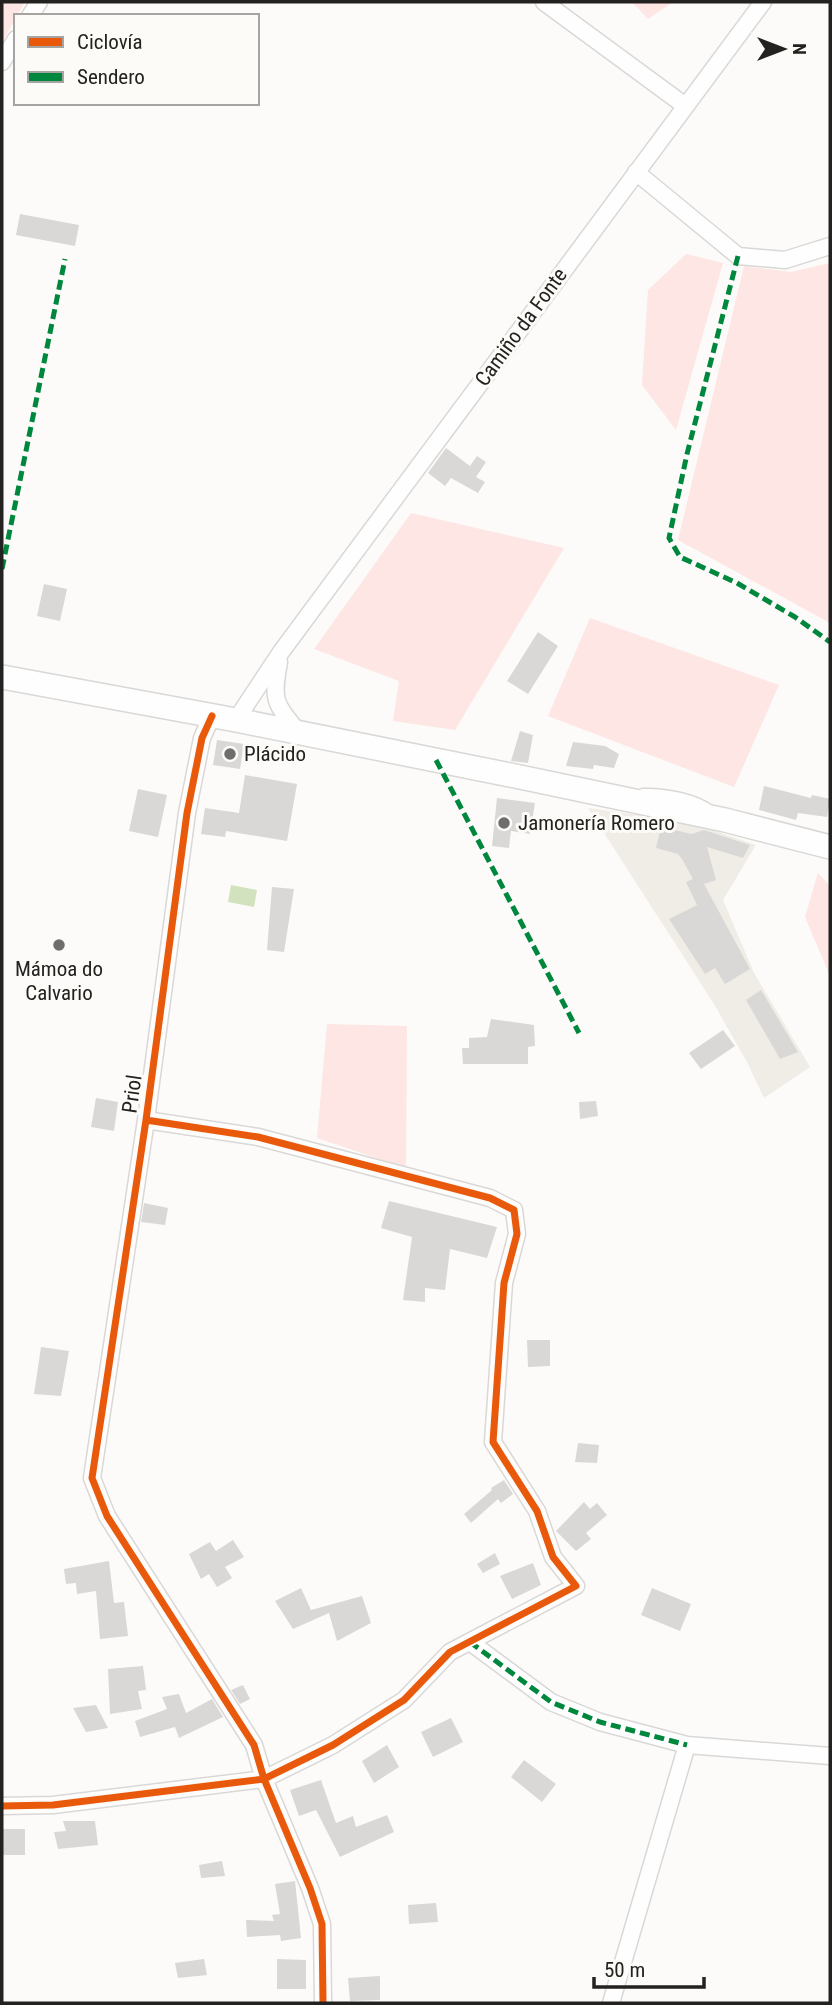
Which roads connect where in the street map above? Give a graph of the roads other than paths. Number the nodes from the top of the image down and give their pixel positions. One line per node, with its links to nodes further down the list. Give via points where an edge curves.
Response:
1 (544, 2): 5 (street)
2 (763, 2): 5 (street, Camiño da Fonte)
3 (14, 42): 4 (street)
4 (2, 62)
5 (684, 106): 6 (street, Camiño da Fonte)
6 (636, 172): 7 (street, via 738,256 785,260); 8 (street, Camiño da Fonte)
7 (830, 246)
8 (281, 652): 10 (street); 12 (street, Camiño da Fonte)
9 (2, 677): 11 (main road)
10 (275, 686): 12 (street, via 268,710); 13 (street, via 277,707)
11 (212, 716): 12 (main road); 15 (street, Priol, via 202,738 187,813)
12 (245, 722): 13 (main road)
13 (299, 733): 14 (main road, via 725,820)
14 (830, 847)
15 (146, 1120): 16 (street, via 258,1137 490,1198 514,1210 517,1234 504,1283 493,1442 537,1511 553,1557 576,1586); 19 (street, Priol, via 92,1478 107,1516 254,1745)
16 (470, 1642): 17 (street, via 551,1702); 19 (street, via 450,1651 404,1700 333,1745)
17 (687, 1745): 18 (street); 22 (street)
18 (830, 1756)
19 (264, 1779): 20 (street, via 53,1805); 21 (street, via 323,1924)
20 (2, 1806)
21 (323, 2003)
22 (611, 2003)

